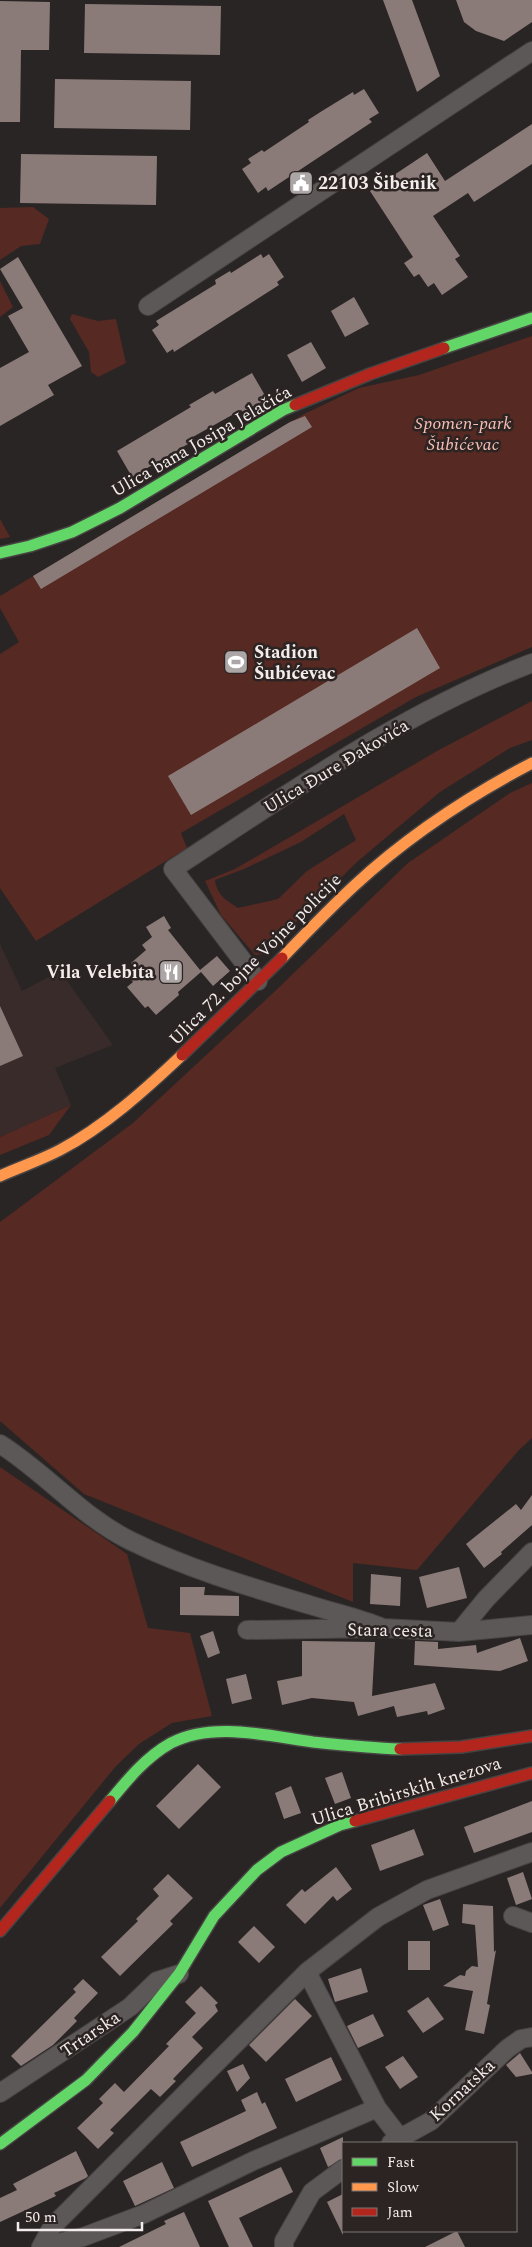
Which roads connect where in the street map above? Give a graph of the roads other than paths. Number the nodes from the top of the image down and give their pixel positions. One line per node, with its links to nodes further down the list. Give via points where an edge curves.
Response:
1 (532, 51): 2 (street)
2 (148, 306)
3 (532, 318): 4 (main road, Ulica bana Josipa Jelačića, via 370,374 284,410 120,508 72,532)
4 (0, 553)
5 (532, 663): 7 (street, Ulica Đure Đakovića, via 494,677 366,744 173,869)
6 (532, 763): 7 (main road, Ulica 72. bojne Vojne policije, via 492,784 400,848 356,884)
7 (258, 981): 8 (main road, Ulica 72. bojne Vojne policije, via 168,1069 90,1132 19,1168)
8 (3, 1181)
9 (0, 1444): 12 (street, via 106,1526 158,1554)
10 (532, 1552): 14 (street)
11 (532, 1625): 14 (street, Stara cesta)
12 (383, 1628): 13 (street, Stara cesta); 14 (street, Stara cesta)
13 (247, 1630)
14 (459, 1632)
15 (532, 1736): 20 (main road, via 425,1750 356,1747 236,1732 201,1733 178,1740 138,1768)
16 (532, 1773): 22 (main road, Ulica Bribirskih knezova, via 340,1826 281,1852 258,1870 214,1916)
17 (532, 1852): 21 (street, via 428,1890 378,1917)
18 (513, 1916): 19 (street)
19 (532, 1923)
20 (0, 1931)
21 (307, 1972): 25 (street); 30 (street, via 52,2227)
22 (179, 1974): 24 (street, Trtarska, via 157,1980 130,2007); 27 (main road, Ulica Bribirskih knezova, via 133,2032 86,2080)
23 (532, 2036): 26 (street, Kornatska, via 507,2049 431,2121)
24 (0, 2093)
25 (376, 2108): 26 (street); 29 (street, via 254,2161)
26 (395, 2141)
27 (0, 2144)
28 (342, 2170): 31 (street, via 312,2192 284,2241)
29 (85, 2242): 30 (street)
30 (42, 2247)
31 (284, 2247)

